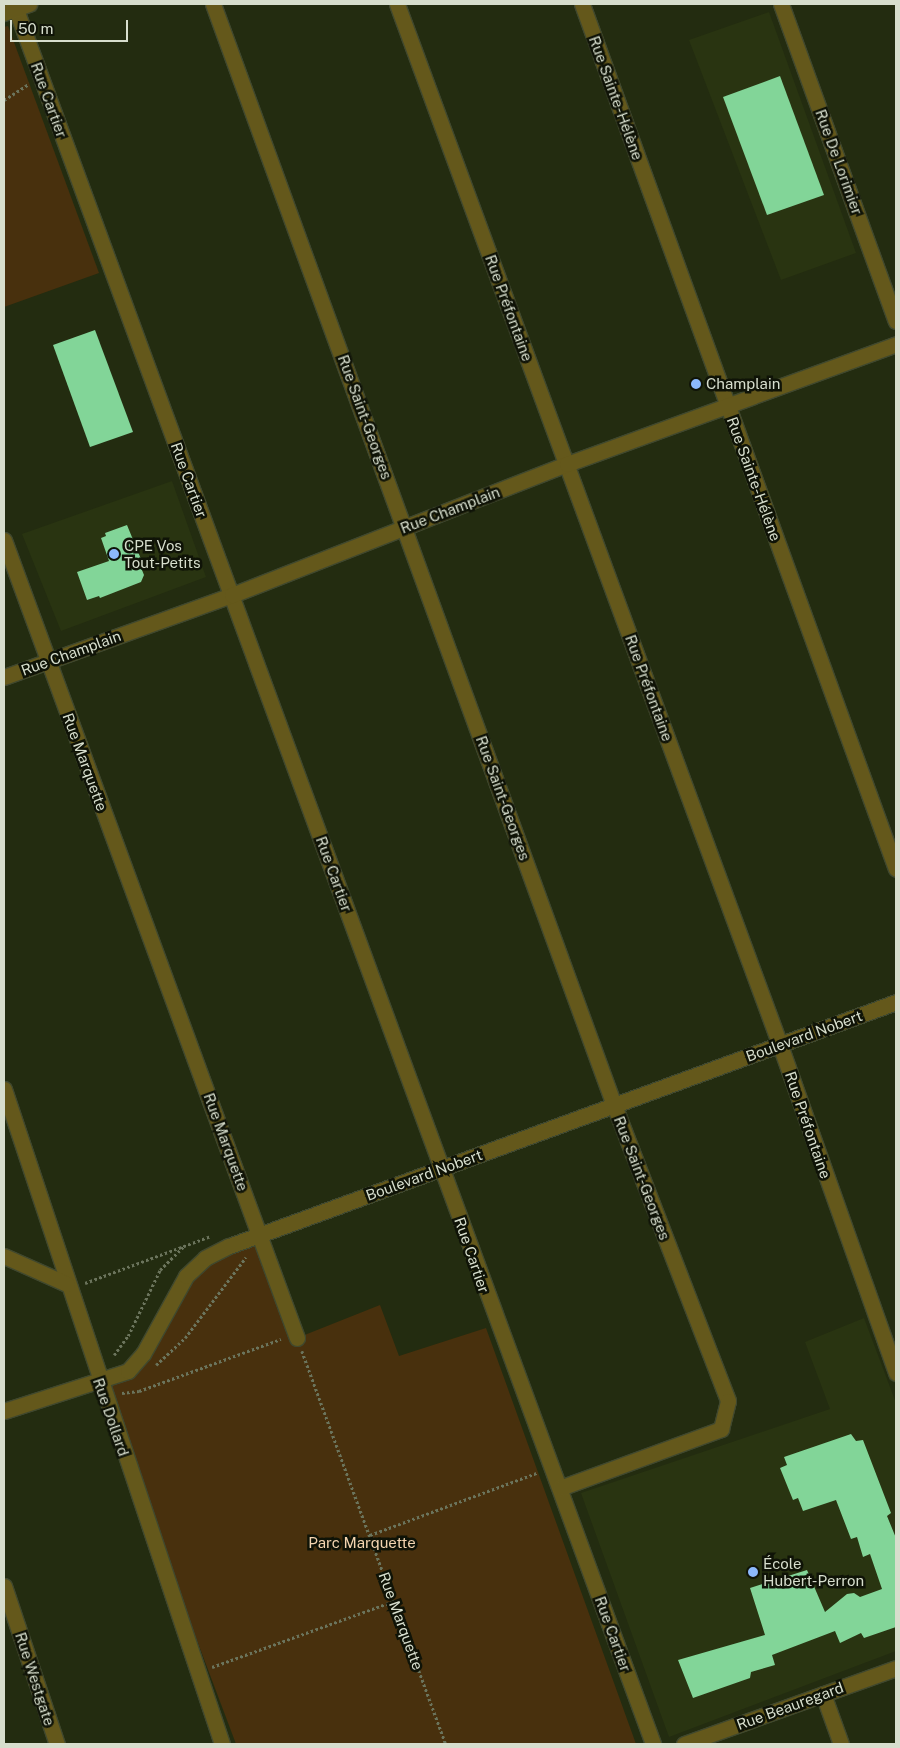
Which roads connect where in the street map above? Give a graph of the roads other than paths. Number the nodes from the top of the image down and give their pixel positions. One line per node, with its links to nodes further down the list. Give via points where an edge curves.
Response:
1 (213, 4): 10 (street, Rue Saint-Georges)
2 (397, 4): 9 (street, Rue Préfontaine)
3 (582, 4): 8 (street, Rue Sainte-Hélène)
4 (781, 4): 6 (street, Rue De Lorimier)
5 (16, 7): 12 (street, Rue Cartier)
6 (896, 321)
7 (896, 344): 8 (street, Rue Champlain)
8 (727, 406): 9 (street, Rue Champlain); 15 (street, Rue Sainte-Hélène)
9 (567, 464): 10 (street, Rue Champlain); 17 (street, Rue Préfontaine)
10 (405, 527): 12 (street, Rue Champlain); 19 (street, Rue Saint-Georges)
11 (4, 540): 13 (street, Rue Marquette)
12 (232, 595): 13 (street, Rue Champlain); 20 (street, Rue Cartier)
13 (48, 662): 14 (street, Rue Champlain); 21 (street, Rue Marquette)
14 (4, 677)
15 (896, 869)
16 (896, 1002): 17 (street, Boulevard Nobert)
17 (780, 1044): 19 (street, Boulevard Nobert); 25 (street, Rue Préfontaine)
18 (4, 1089): 23 (street, Rue Dollard)
19 (614, 1105): 20 (street, Boulevard Nobert); 28 (street, Rue Saint-Georges, via 728,1401 721,1429)
20 (442, 1168): 21 (street, Boulevard Nobert); 28 (street, Rue Cartier, via 494,1320)
21 (261, 1234): 24 (street, Rue Marquette); 26 (street, Boulevard Nobert, via 205,1258 186,1276 142,1354 128,1371)
22 (4, 1256): 23 (street)
23 (67, 1284): 26 (street, Rue Dollard)
24 (297, 1338)
25 (896, 1373)
26 (99, 1380): 27 (street, Boulevard Nobert); 33 (street, Rue Dollard)
27 (4, 1411)
28 (560, 1488): 34 (street, Rue Cartier)
29 (4, 1586): 32 (street, Rue Westgate)
30 (896, 1668): 31 (street, Rue Beauregard)
31 (823, 1694): 35 (street, Rue Beauregard); 36 (street)
32 (57, 1744)
33 (222, 1744)
34 (653, 1744)
35 (684, 1744)
36 (841, 1744)

